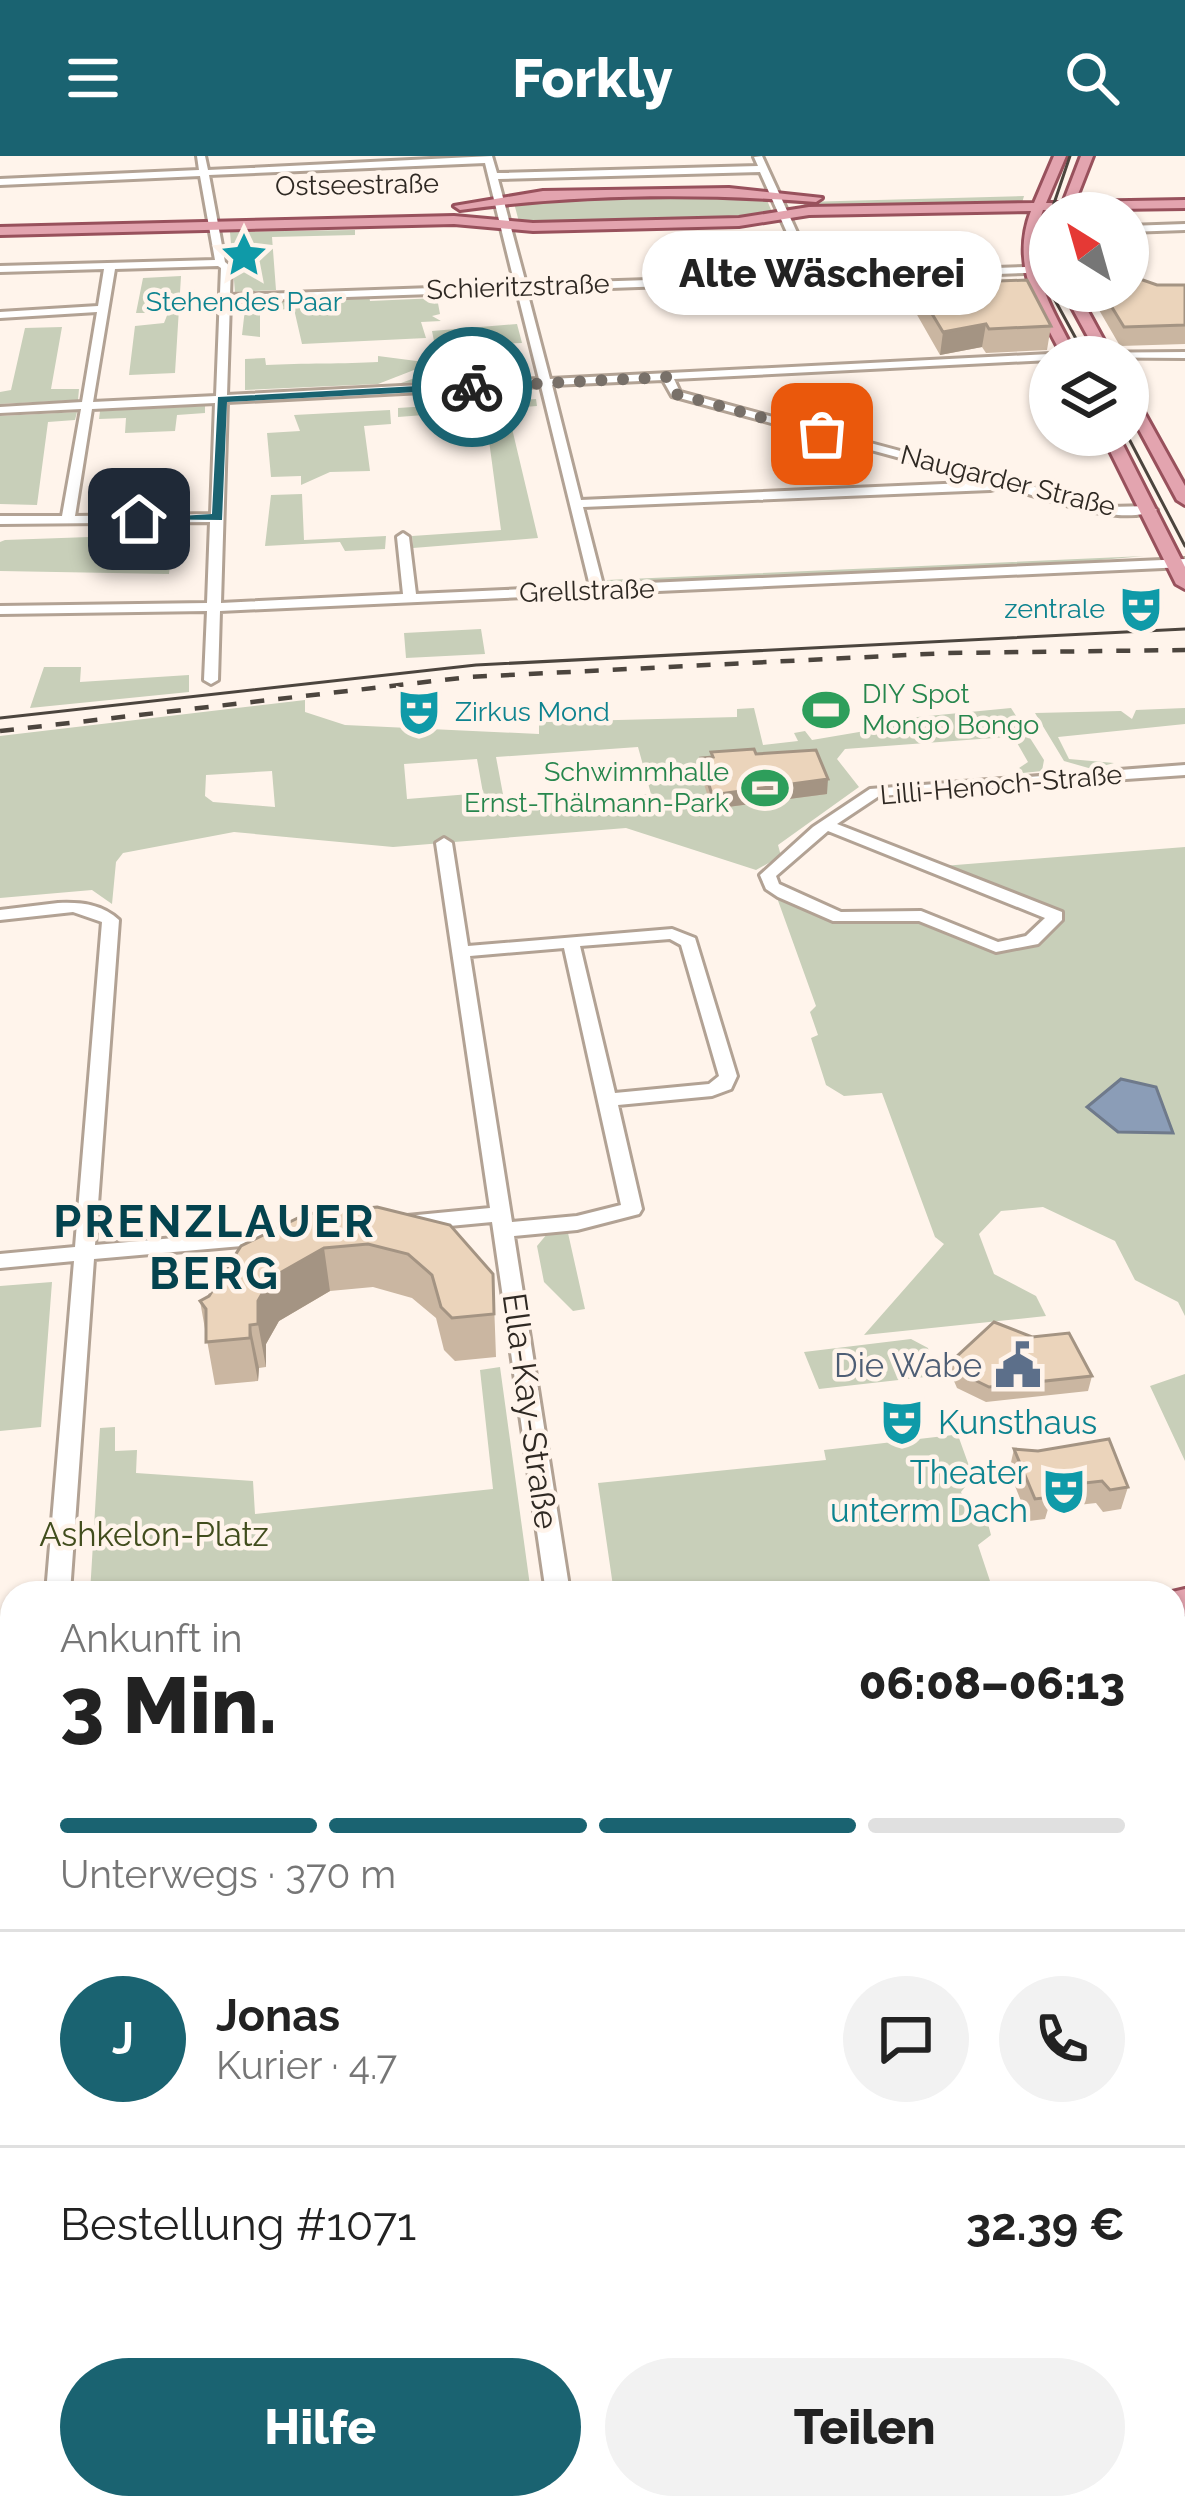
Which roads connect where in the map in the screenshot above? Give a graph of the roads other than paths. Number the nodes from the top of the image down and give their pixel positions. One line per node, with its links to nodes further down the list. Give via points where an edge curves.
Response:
1 (201, 156): 7 (street)
2 (758, 156): 6 (street)
3 (1060, 156): 13 (main road)
4 (1087, 156): 9 (main road)
5 (488, 158): 7 (street); 8 (street)
6 (764, 170): 8 (street); 21 (street)
7 (204, 172): 10 (street); 23 (street)
8 (494, 176): 18 (street)
9 (1079, 177): 11 (main road); 14 (main road)
10 (0, 182)
11 (1095, 185)
12 (1185, 190): 15 (main road)
13 (1044, 192)
14 (1073, 192)
15 (1113, 192)
16 (1029, 200): 21 (main road, Ostseestraße, via 821,198)
17 (1029, 200): 21 (main road, Ostseestraße)
18 (501, 201): 21 (main road, Ostseestraße, via 565,195); 23 (main road, Ostseestraße); 24 (street)
19 (1149, 204): 20 (main road)
20 (1185, 204)
21 (781, 208): 24 (main road, Ostseestraße, via 739,221); 33 (street)
22 (0, 217): 23 (main road, Ostseestraße)
23 (212, 219): 24 (main road, Ostseestraße); 28 (main road, Ostseestraße); 29 (street)
24 (506, 223): 34 (street)
25 (1029, 226): 32 (main road)
26 (1185, 227): 27 (street)
27 (1149, 228)
28 (0, 231)
29 (220, 263): 30 (street); 35 (street)
30 (110, 266): 31 (street); 36 (street)
31 (0, 269)
32 (1026, 270): 33 (street, Schieritzstraße); 38 (main road)
33 (812, 277): 34 (street, Schieritzstraße)
34 (521, 286): 35 (street, Schieritzstraße); 43 (street)
35 (226, 298): 44 (street)
36 (103, 309): 37 (street); 45 (street)
37 (0, 315)
38 (1060, 336)
39 (1149, 356): 40 (street)
40 (1185, 356)
41 (1029, 358): 42 (street)
42 (667, 377): 43 (street); 49 (street, Naugarder Straße, via 678,395)
43 (547, 383): 44 (street); 51 (street)
44 (222, 399): 45 (street); 53 (street)
45 (86, 406): 46 (street); 55 (street)
46 (0, 410)
47 (1149, 434): 50 (main road)
48 (1122, 456): 52 (main road)
49 (1000, 482): 51 (street); 52 (street, Naugarder Straße, via 1109,511)
50 (1185, 500)
51 (577, 504): 58 (street)
52 (1151, 509): 57 (main road)
53 (218, 518): 55 (street); 62 (street)
54 (0, 520): 55 (street)
55 (68, 520)
56 (403, 537): 60 (street)
57 (1179, 557): 58 (street, Grellstraße); 59 (main road)
58 (597, 584): 60 (street, Grellstraße)
59 (1185, 584)
60 (410, 591): 62 (street, Grellstraße)
61 (0, 596): 62 (street, Grellstraße)
62 (215, 600): 63 (street, Grellstraße); 64 (street)
63 (0, 610)
64 (211, 680)
65 (1185, 770): 66 (street, Lilli-Henoch-Straße, via 875,792)
66 (827, 825): 66 (street, Lilli-Henoch-Straße, via 768,874 772,886 839,917 921,916 996,947 1032,940 1055,916)
67 (444, 843): 70 (street, Ella-Kay-Straße)
68 (0, 915): 75 (street, via 77,909 111,920)
69 (572, 942): 70 (street); 71 (street); 71 (street, via 672,934 689,942 728,1076 712,1090)
70 (461, 952): 72 (street, Ella-Kay-Straße)
71 (606, 1100): 72 (street, via 632,1209 577,1223)
72 (504, 1222): 73 (street); 78 (street, Ella-Kay-Straße)
73 (390, 1225)
74 (303, 1233): 75 (street)
75 (85, 1253): 76 (street); 77 (street)
76 (0, 1261)
77 (59, 1581)
78 (556, 1581)

